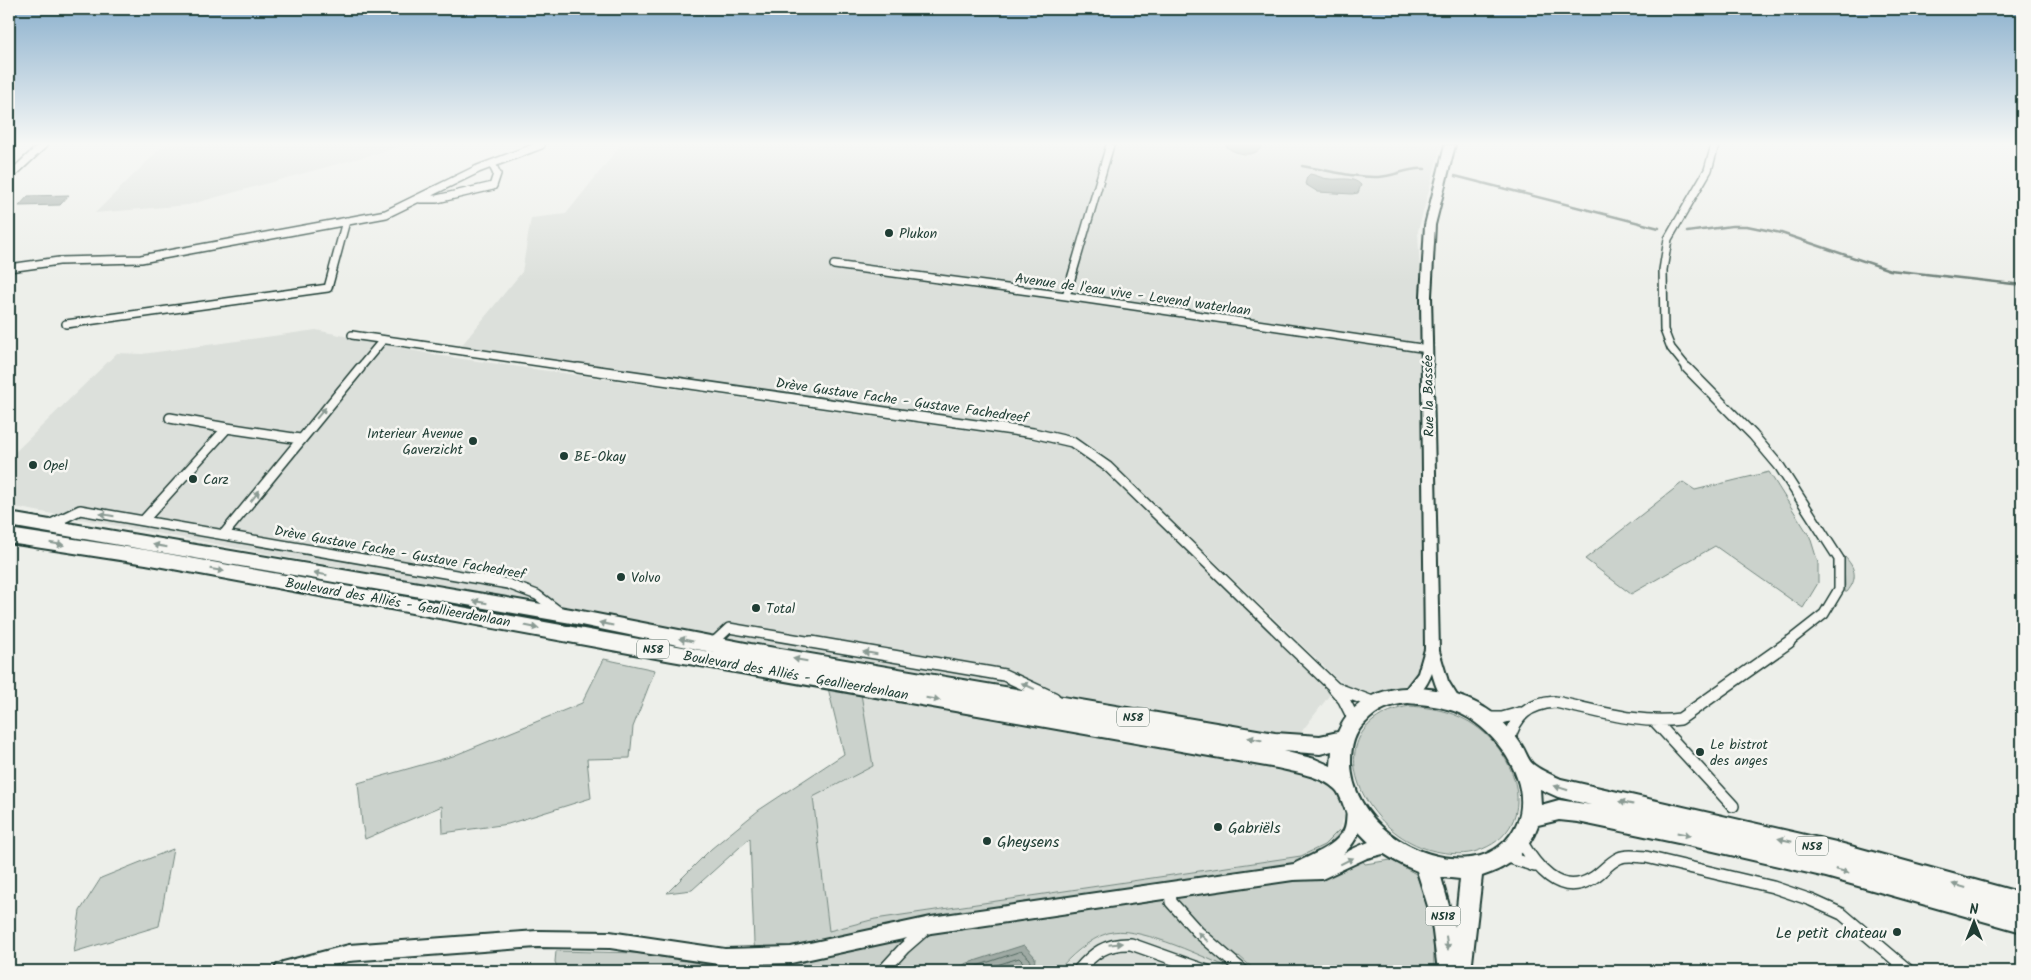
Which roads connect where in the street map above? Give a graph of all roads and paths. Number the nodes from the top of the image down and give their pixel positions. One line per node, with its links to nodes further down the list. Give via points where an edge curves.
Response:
1 (436, 191): 6 (street)
2 (473, 191): 6 (street, via 438,199)
3 (1097, 191): 10 (street)
4 (1438, 191): 16 (main road, Rue la Bassée, via 1430,224 1426,296)
5 (1696, 191): 35 (street, via 1668,239 1663,270 1664,330 1671,348 1690,371 1780,467 1839,559 1839,589 1824,614 1694,710 1675,721)
6 (419, 199): 7 (street, via 386,214)
7 (346, 221): 9 (street, via 141,259 59,261); 12 (street, via 328,288)
8 (834, 265): 10 (street, Avenue de l'eau vive - Levend waterlaan)
9 (9, 268)
10 (1066, 296): 16 (street, Avenue de l'eau vive - Levend waterlaan)
11 (86, 313): 12 (street)
12 (82, 322): 13 (street)
13 (66, 324)
14 (352, 335): 15 (street, Drève Gustave Fache - Gustave Fachedreef)
15 (384, 340): 19 (street, one-way to 15); 27 (street, Drève Gustave Fache - Gustave Fachedreef, via 1033,433 1072,442 1108,466)
16 (1428, 349): 26 (main road, Rue la Bassée)
17 (170, 418): 18 (street)
18 (227, 428): 19 (street); 21 (street)
19 (300, 439): 23 (street, one-way to 19)
20 (9, 520): 22 (highway, Boulevard des Alliés - Geallieerdenlaan / N58)
21 (143, 521): 22 (street, Drève Gustave Fache - Gustave Fachedreef, one-way to 22, via 80,510); 23 (street, Drève Gustave Fache - Gustave Fachedreef)
22 (46, 526): 25 (highway, Boulevard des Alliés - Geallieerdenlaan / N58, one-way to 22)
23 (224, 534): 25 (street, Drève Gustave Fache - Gustave Fachedreef, via 508,584 529,590 548,601)
24 (9, 536): 39 (highway, Boulevard des Alliés - Geallieerdenlaan / N58, one-way to 39, via 146,557 1277,759 1316,768)
25 (562, 615): 36 (highway, Boulevard des Alliés - Geallieerdenlaan / N58, one-way to 25, via 1320,745 1291,745)
26 (1432, 649): 28 (main road, Rue la Bassée, via 1424,678); 29 (main road, Rue la Bassée, via 1442,683)
27 (1326, 680): 30 (street, Drève Gustave Fache - Gustave Fachedreef, via 1336,688); 34 (street, Drève Gustave Fache - Gustave Fachedreef, via 1344,700)
28 (1408, 695): 29 (highway); 30 (highway)
29 (1454, 702): 33 (highway)
30 (1375, 703): 34 (highway)
31 (1520, 713): 32 (street); 35 (street, via 1536,704 1555,702); 37 (street)
32 (1508, 716): 33 (street)
33 (1483, 718): 37 (highway)
34 (1354, 720): 36 (highway)
35 (1654, 720): 40 (street)
36 (1343, 740): 39 (highway, via 1340,759)
37 (1509, 742): 38 (highway)
38 (1525, 771): 42 (highway, via 1531,795); 51 (highway, N58, one-way to 38, via 1836,852 1558,788)
39 (1344, 783): 41 (highway)
40 (1733, 806)
41 (1354, 808): 44 (highway, via 1365,824); 49 (main road, via 1350,835 1341,845)
42 (1531, 817): 43 (highway); 52 (highway, N58, one-way to 52, via 1559,810 1578,812 1683,834 1826,866)
43 (1521, 841): 45 (highway); 47 (street)
44 (1389, 846): 46 (highway); 49 (main road, one-way to 44, via 1322,870 1365,851)
45 (1505, 856): 47 (street); 48 (highway)
46 (1424, 864): 48 (highway); 61 (highway, N518, one-way to 61, via 1435,886 1442,913)
47 (1536, 866): 63 (street, via 1561,883 1578,884 1594,877 1619,858 1646,857 1773,887 1842,914)
48 (1474, 869): 62 (highway, N518, via 1468,890 1466,940)
49 (1293, 872): 50 (main road)
50 (1170, 891): 53 (main road); 55 (street, one-way to 50, via 1192,926 1171,902)
51 (2022, 904)
52 (2022, 921)
53 (930, 924): 54 (main road, via 791,955); 58 (street)
54 (725, 957): 56 (main road, via 610,940 537,939 349,953); 57 (street)
55 (1241, 970)
56 (283, 971)
57 (744, 971)
58 (883, 971)
59 (1078, 971): 60 (street, one-way to 60, via 1092,954 1110,944 1122,943)
60 (1207, 971)
61 (1449, 971)
62 (1460, 971)
63 (1909, 971)

